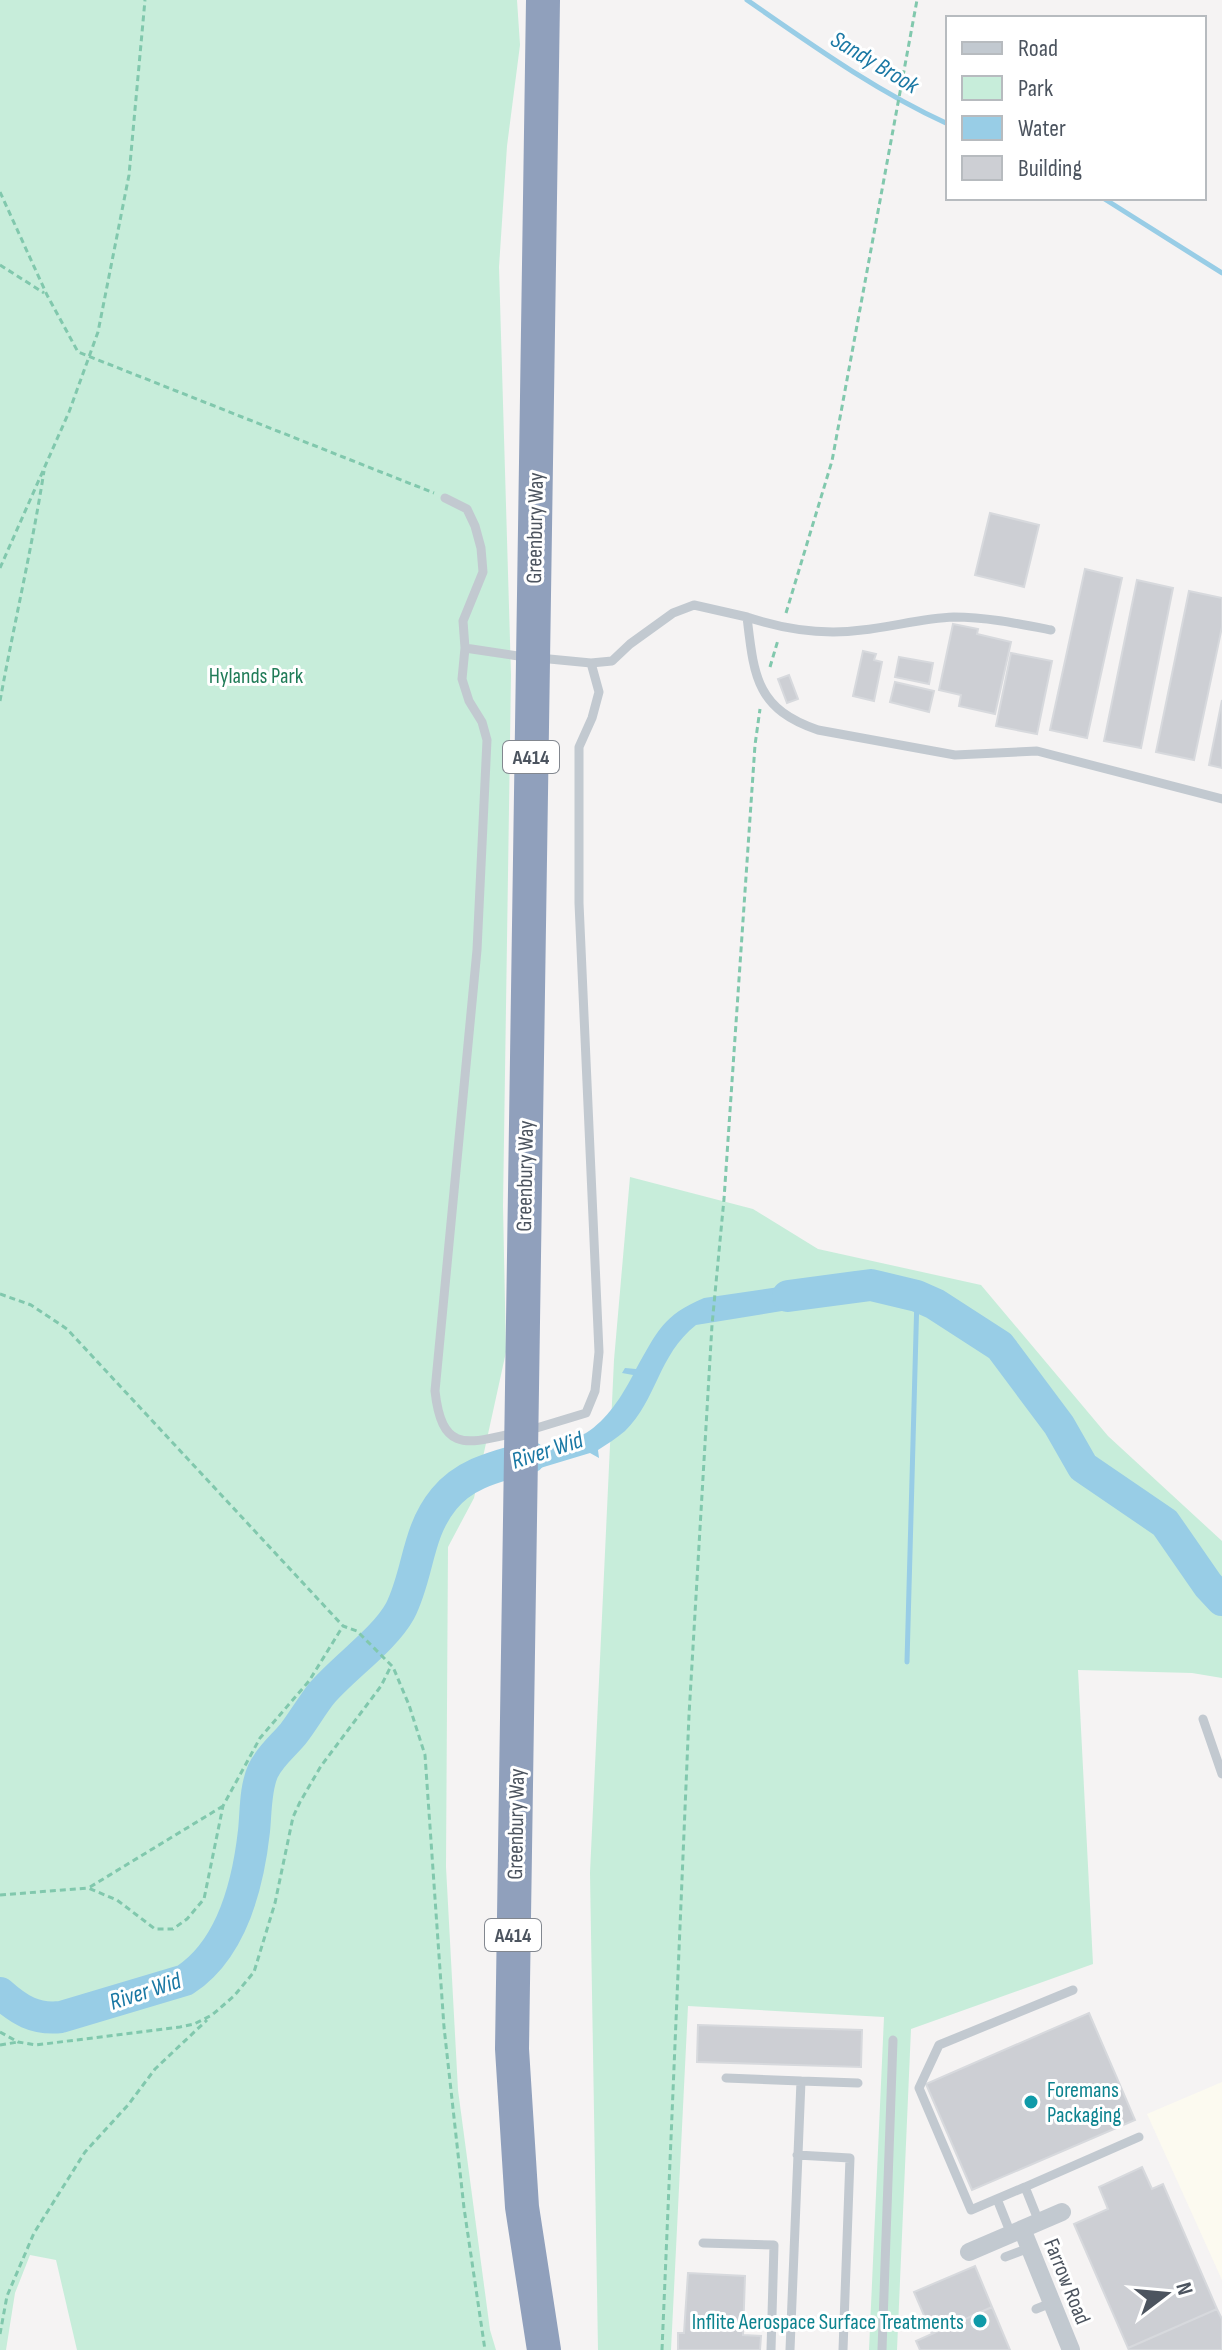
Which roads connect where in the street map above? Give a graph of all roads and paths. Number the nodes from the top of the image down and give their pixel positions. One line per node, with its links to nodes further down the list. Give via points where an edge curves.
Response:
1 (145, 0): 7 (path, via 129,175)
2 (543, 0): 15 (highway, Greenbury Way / A414)
3 (917, 0): 12 (path, via 832,461)
4 (0, 192): 6 (path)
5 (0, 265): 6 (path)
6 (47, 295): 7 (path, via 78,352)
7 (90, 355): 8 (path); 9 (path)
8 (45, 463): 10 (path); 18 (path)
9 (445, 498): 14 (lane, via 467,509 481,548 483,572 463,621)
10 (0, 568)
11 (747, 617): 12 (lane); 16 (lane, via 694,605 673,613 612,661); 17 (lane)
12 (782, 628): 13 (lane, via 859,631 953,617); 17 (path)
13 (1051, 630)
14 (465, 648): 15 (lane); 16 (lane, via 462,679 487,740 477,950 435,1391 439,1420 448,1433 479,1443 586,1413 595,1391 599,1352 579,887 579,747 599,692)
15 (532, 658): 16 (lane); 49 (highway, Greenbury Way / A414, via 512,2049 522,2207)
16 (591, 663)
17 (762, 693): 19 (lane, via 797,722 818,730 955,755 1037,751); 50 (path, via 712,1325)
18 (0, 701)
19 (1222, 799)
20 (0, 1294): 21 (path, via 31,1305 67,1329)
21 (343, 1626): 22 (path, via 357,1631); 25 (path, via 309,1681 260,1738)
22 (391, 1664): 29 (path, via 300,1802 261,1956 254,1972); 48 (path, via 425,1755 445,2043)
23 (1203, 1719): 24 (lane)
24 (1222, 1774)
25 (223, 1806): 26 (path); 26 (path, via 204,1899 173,1929 155,1929 117,1900)
26 (88, 1888): 27 (path)
27 (0, 1895)
28 (1073, 1990): 40 (lane, via 939,2045 919,2088 971,2210)
29 (212, 2015): 32 (path, via 194,2024 76,2042); 47 (path, via 155,2069 85,2152 34,2233 7,2296)
30 (0, 2032): 32 (path)
31 (893, 2040): 54 (lane)
32 (18, 2042): 33 (path)
33 (0, 2045)
34 (726, 2078): 35 (lane)
35 (801, 2081): 36 (lane); 38 (lane)
36 (858, 2083)
37 (1139, 2137): 39 (lane)
38 (797, 2155): 52 (lane); 53 (lane, via 850,2158)
39 (1025, 2187): 40 (lane); 42 (lane)
40 (997, 2199): 42 (lane)
41 (1062, 2212): 42 (street, Farrow Road)
42 (1024, 2228): 44 (street, Farrow Road); 45 (street, Farrow Road)
43 (703, 2243): 51 (lane, via 774,2245)
44 (1029, 2248): 46 (lane); 55 (street, Farrow Road, via 1044,2306)
45 (969, 2252)
46 (1005, 2257)
47 (0, 2334)
48 (485, 2350)
49 (544, 2350)
50 (662, 2350)
51 (771, 2350)
52 (790, 2350)
53 (843, 2350)
54 (882, 2350)
55 (1071, 2350)

